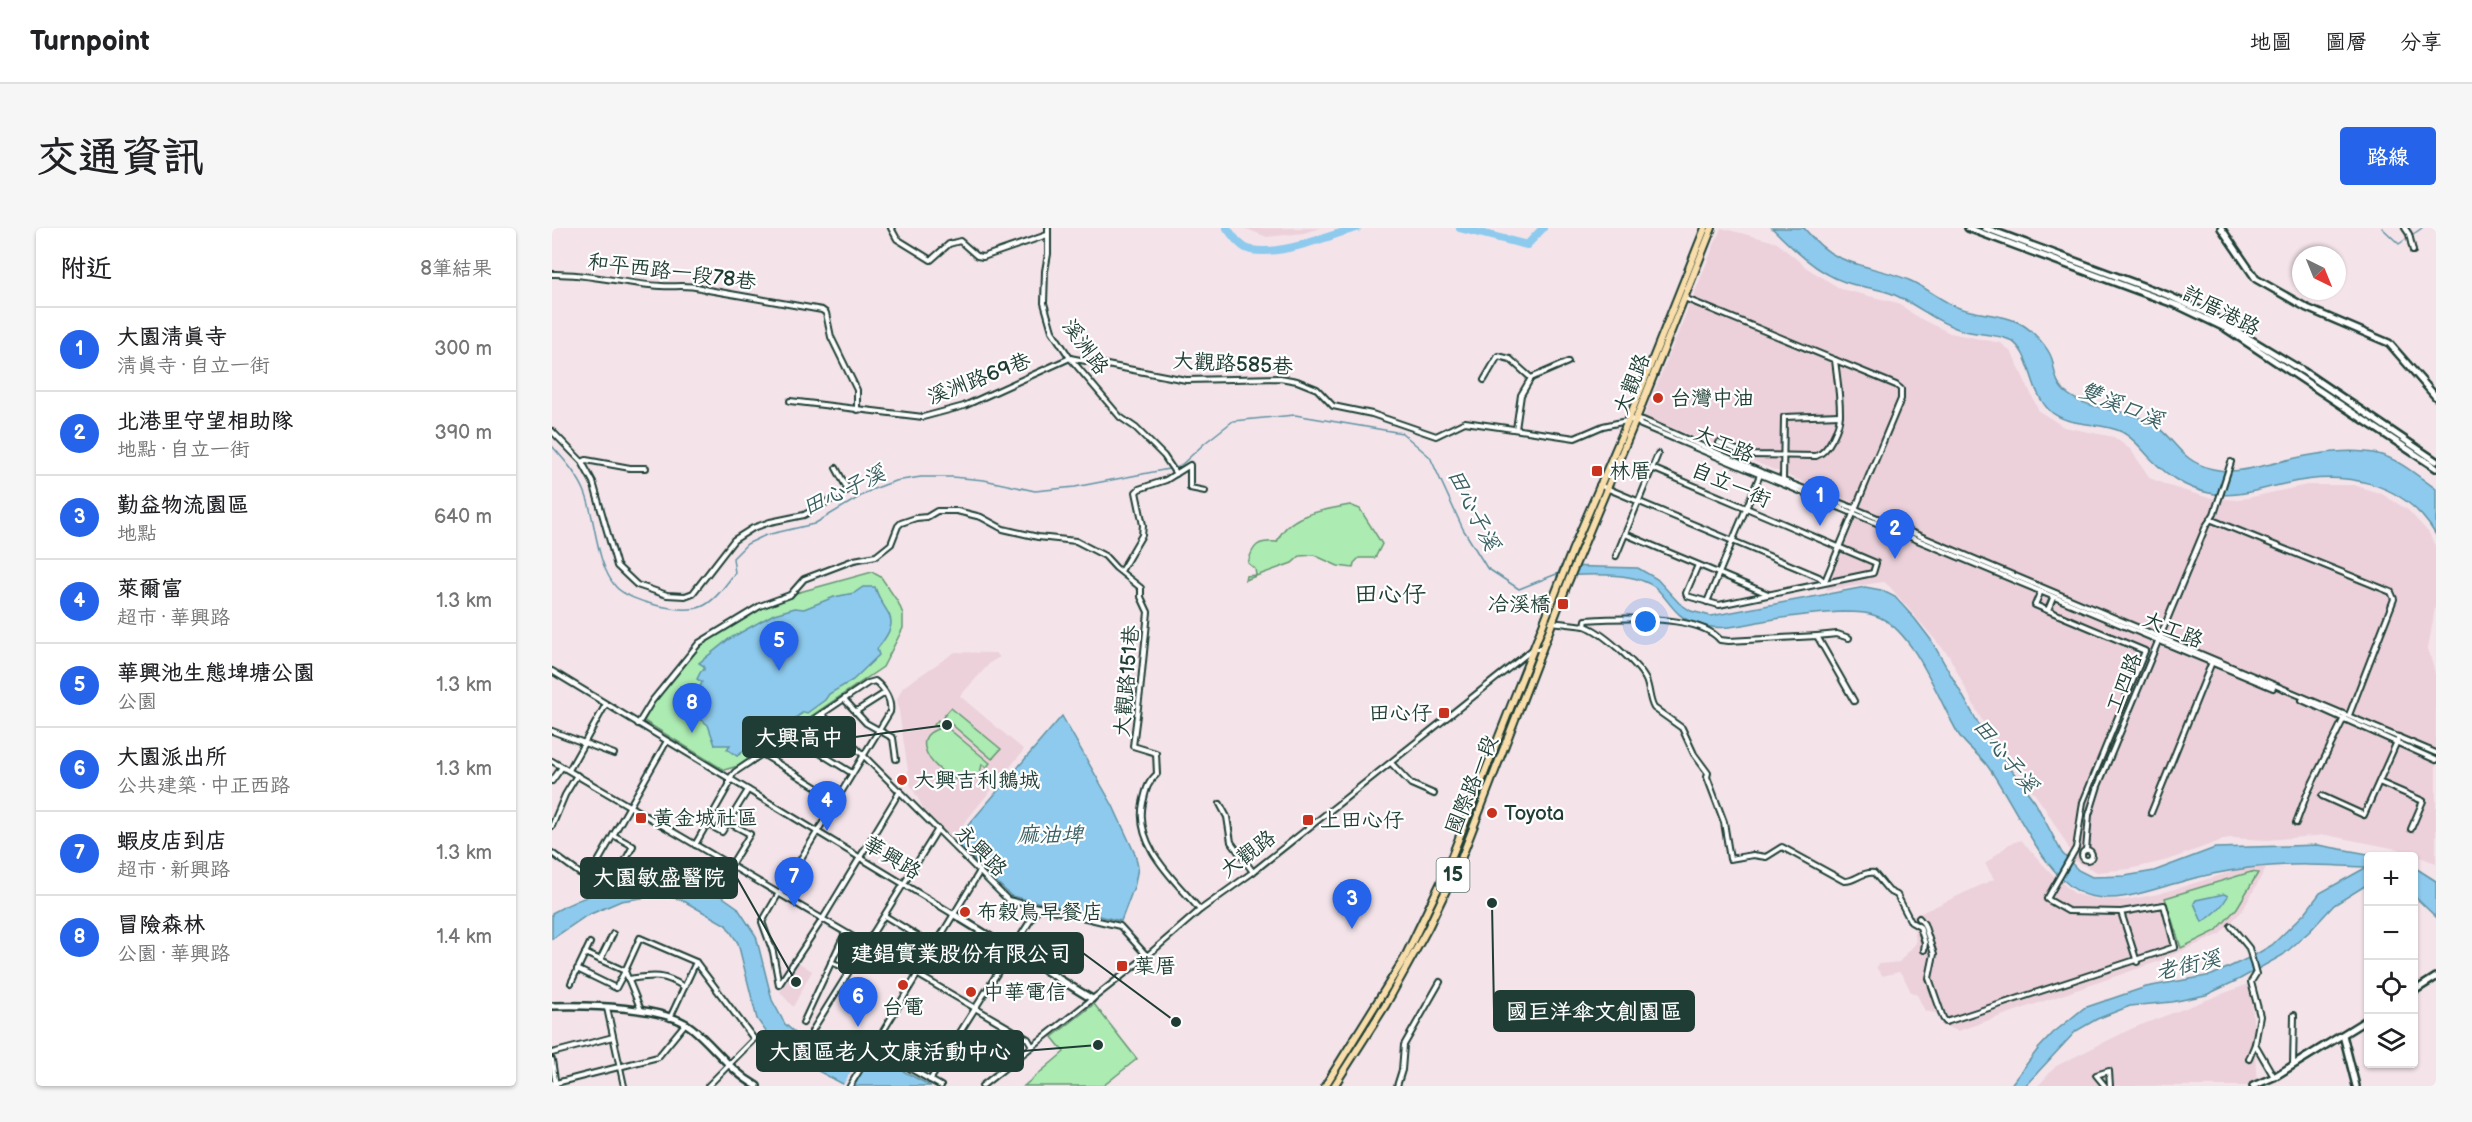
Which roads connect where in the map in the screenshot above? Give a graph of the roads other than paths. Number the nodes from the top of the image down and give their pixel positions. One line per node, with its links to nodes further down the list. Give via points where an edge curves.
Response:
1 (891, 228): 9 (street, via 897,239 931,260 952,242 960,241 983,257)
2 (1048, 228): 9 (street, 溪洲路)
3 (1705, 228): 13 (main road, 大觀路 / 15)
4 (1712, 228): 13 (main road, 大觀路 / 15)
5 (1968, 228): 11 (street, 許厝港路)
6 (1985, 228): 11 (street, 許厝港路)
7 (2221, 228): 20 (street, via 2256,279 2307,308 2389,343)
8 (2405, 228): 10 (street)
9 (1047, 235): 15 (street, 溪洲路, via 1046,317)
10 (2413, 251)
11 (2053, 256): 14 (street, 許厝港路, via 2208,313)
12 (552, 274): 22 (street, 和平西路一段78巷, via 696,286 822,310 856,390)
13 (1682, 296): 16 (street); 24 (main road, 大觀路 / 15); 25 (main road, 大觀路 / 15)
14 (2236, 333): 31 (street, 許厝港路, via 2303,370); 37 (street, 許厝港路)
15 (1070, 358): 22 (street, 溪洲路69巷, via 964,406 930,416); 26 (street, 大觀路585巷, via 1186,380 1297,381 1317,389 1333,406 1372,414 1437,436 1465,422); 38 (street, 溪洲路, via 1120,417 1164,456)
16 (1835, 360): 23 (street); 46 (street, via 1896,385 1902,393)
17 (1568, 362): 18 (street)
18 (1531, 378): 19 (street, via 1510,359 1498,356); 26 (street, via 1521,395)
19 (1484, 380)
20 (2436, 397)
21 (790, 401): 22 (street, 溪洲路69巷)
22 (857, 410)
23 (1840, 416): 30 (street, via 1823,454); 30 (street, via 1784,417)
24 (1636, 419): 25 (street, 大觀路585巷); 39 (street, 大工路); 42 (main road, 大觀路 / 15)
25 (1628, 421): 26 (street, 大觀路585巷, via 1575,438); 41 (main road, 大觀路 / 15)
26 (1516, 429)
27 (552, 431): 32 (street)
28 (1719, 443): 30 (street, via 1750,455)
29 (1658, 454): 36 (street)
30 (1784, 456): 40 (street)
31 (2436, 461)
32 (582, 462): 34 (street); 35 (street, via 597,495 617,566 638,585 675,597 693,593 734,540 762,524 815,510 848,490)
33 (2230, 464): 47 (street, 工四路)
34 (646, 468)
35 (836, 468)
36 (1652, 468): 44 (street); 45 (street, 自立一街)
37 (2436, 468)
38 (1176, 474): 43 (street, via 1190,465 1190,488); 53 (street, via 1136,492 1142,535)
39 (1760, 474): 40 (street, 大工路); 45 (street)
40 (1782, 482): 46 (street, 大工路)
41 (1599, 485): 42 (street); 61 (main road, 大觀路 / 15)
42 (1606, 488): 44 (street); 62 (main road, 大觀路 / 15)
43 (1204, 491)
44 (1638, 501): 48 (street); 49 (street)
45 (1746, 508): 49 (street); 50 (street, 自立一街)
46 (1856, 511): 50 (street); 56 (street, 大工路); 66 (street, 大工路)
47 (2212, 520): 66 (street, 工四路, via 2206,526); 77 (street, via 2393,596)
48 (1625, 534): 51 (street); 52 (street)
49 (1733, 541): 54 (street); 55 (street)
50 (1840, 547): 55 (street); 55 (street, 自立一街, via 1876,562 1872,573)
51 (1616, 556)
52 (1698, 565): 54 (street); 59 (street, via 1686,593)
53 (1121, 571): 78 (street, via 1105,556 1076,541 1003,529 957,511 937,511 927,517 909,519 898,526 891,544 876,556 804,579 790,595 760,606 699,643); 130 (street, 大觀路151巷, via 1141,588 1148,612 1132,746 1156,753 1157,774 1148,783 1140,820 1154,855)
54 (1719, 574): 57 (street); 59 (street)
55 (1824, 582): 57 (street)
56 (2040, 593): 58 (street, 大工路); 60 (street, via 2035,605)
57 (1769, 594): 59 (street, via 1719,605)
58 (2054, 598): 60 (street); 66 (street, 大工路)
59 (1707, 602)
60 (2048, 610): 131 (street, via 2145,651 2083,802 2076,848 2048,899 2068,910)
61 (1545, 620): 62 (street); 67 (main road, 大觀路 / 15)
62 (1553, 623): 63 (street); 68 (main road, 15)
63 (1585, 626): 64 (street, via 1586,620 1605,619 1680,622 1705,628 1720,640 1729,641); 143 (street, via 1630,661 1646,681 1654,708 1682,728 1708,773 1724,822 1730,859 1766,857 1782,847 1844,881 1865,872 1874,873 1897,895 1911,922 1920,927)
64 (1817, 636): 65 (street, via 1837,634); 73 (street)
65 (1849, 638)
66 (2159, 638): 69 (street, 大工路); 120 (street, 工四路, via 2091,806)
67 (1533, 649): 68 (street); 93 (street, 大觀路); 106 (main road, 國際路一段 / 15)
68 (1543, 649): 108 (main road, 國際路一段 / 15)
69 (2213, 661): 77 (street, 大工路); 110 (street)
70 (552, 671): 74 (street, 華興路)
71 (885, 693): 72 (street, via 875,681); 75 (street); 79 (street, via 890,712)
72 (844, 699): 75 (street); 76 (street)
73 (1854, 701)
74 (606, 704): 78 (street, 華興路); 85 (street)
75 (855, 712): 79 (street)
76 (822, 714): 81 (street); 89 (street, 永興路)
77 (2347, 716): 82 (street, 大工路); 84 (street, 大工路); 112 (street)
78 (638, 724): 83 (street, 華興路)
79 (878, 730): 89 (street); 90 (street, via 892,738)
80 (552, 731): 85 (street)
81 (792, 736): 88 (street); 96 (street)
82 (2398, 737): 84 (street); 86 (street, 大工路)
83 (667, 741): 98 (street, 華興路); 109 (street)
84 (2396, 742): 91 (street, 大工路); 100 (street)
85 (585, 743): 87 (street); 95 (street)
86 (2436, 753)
87 (614, 754)
88 (764, 754): 98 (street); 105 (street)
89 (863, 754): 96 (street); 102 (street, 永興路)
90 (896, 759)
91 (2436, 760)
92 (552, 761): 94 (street)
93 (1391, 763): 103 (street, via 1411,784); 126 (street, 大觀路)
94 (562, 767): 95 (street); 99 (street)
95 (569, 770): 97 (street)
96 (852, 772): 105 (street)
97 (577, 776): 109 (street); 114 (street)
98 (729, 779): 101 (street, 華興路); 113 (street)
99 (552, 782)
100 (2379, 782): 104 (street, via 2364,815); 116 (street, via 2423,801)
101 (748, 790): 111 (street); 117 (street, 華興路)
102 (900, 791): 115 (street, 永興路); 122 (street)
103 (1434, 794)
104 (2322, 796)
105 (836, 799): 117 (street)
106 (1475, 801): 108 (main road); 191 (main road, 國際路一段 / 15, via 1404,959)
107 (1220, 804): 126 (street, via 1227,817 1231,842)
108 (1482, 804): 192 (main road, 國際路一段 / 15, via 1428,928)
109 (629, 806): 118 (street); 119 (street)
110 (2151, 813)
111 (729, 823): 113 (street, via 722,832); 123 (street, via 750,834)
112 (2296, 823)
113 (707, 824): 119 (street)
114 (552, 826)
115 (938, 829): 124 (street, 永興路); 127 (street)
116 (2411, 829)
117 (816, 832): 122 (street, 華興路); 128 (street)
118 (613, 835): 121 (street, via 591,874 586,876); 125 (street, via 633,846)
119 (694, 844): 123 (street)
120 (2086, 849)
121 (552, 853)
122 (860, 859): 127 (street, 華興路); 135 (street)
123 (731, 865): 128 (street)
124 (980, 871): 129 (street, 永興路, via 1008,900); 132 (street)
125 (618, 872)
126 (1253, 872): 130 (street, 大觀路)
127 (904, 884): 132 (street, 華興路); 133 (street)
128 (779, 893): 135 (street); 135 (street, via 762,922 779,985)
129 (1039, 907): 142 (street); 145 (street, 永興路, via 1120,926)
130 (1200, 910): 145 (street, 大觀路)
131 (2121, 912): 149 (street); 149 (street, via 2164,905 2175,947)
132 (952, 914): 141 (street); 142 (street, 華興路)
133 (885, 916): 140 (street); 141 (street)
134 (1919, 918): 149 (street, via 1934,954 1929,978 1946,1022)
135 (822, 920): 137 (street)
136 (2231, 926): 173 (street, via 2249,948 2256,974 2251,982 2260,1016)
137 (845, 933): 140 (street); 148 (street)
138 (613, 934): 146 (street)
139 (590, 943): 144 (street)
140 (865, 945): 151 (street); 153 (street)
141 (934, 946): 153 (street)
142 (1011, 949): 160 (street, 華興路); 163 (street)
143 (1924, 950)
144 (585, 953): 146 (street); 150 (street)
145 (1146, 956): 160 (street, 大觀路)
146 (600, 960): 152 (street)
147 (696, 962): 152 (street, via 640,938); 158 (street); 181 (street, via 754,1039)
148 (831, 962): 151 (street); 169 (street)
149 (2137, 962)
150 (577, 969): 152 (street, via 616,988); 157 (street)
151 (850, 970): 170 (street)
152 (625, 971): 155 (street)
153 (916, 975): 163 (street); 175 (street)
154 (2436, 977): 159 (street)
155 (628, 980): 158 (street, via 670,977); 164 (street)
156 (1440, 982): 193 (street, via 1404,1045)
157 (571, 983)
158 (684, 987): 166 (street)
159 (2418, 988)
160 (1092, 999): 174 (street, 大觀路)
161 (552, 1006): 162 (street)
162 (607, 1008): 164 (street); 172 (street)
163 (974, 1008): 174 (street, via 1028,1039); 183 (street)
164 (641, 1010): 166 (street)
165 (2294, 1015): 180 (street)
166 (669, 1018): 168 (street)
167 (2364, 1022): 171 (street)
168 (685, 1023): 179 (street, via 658,1057); 181 (street)
169 (803, 1023)
170 (812, 1031)
171 (2343, 1035): 180 (street); 197 (street)
172 (613, 1037): 176 (street); 179 (street)
173 (2255, 1044): 177 (street); 182 (street)
174 (1032, 1046): 190 (street, 大觀路)
175 (874, 1048): 183 (street); 188 (street)
176 (552, 1053)
177 (2248, 1059)
178 (552, 1060): 184 (street)
179 (620, 1065): 184 (street); 185 (street)
180 (2293, 1065): 182 (street)
181 (728, 1066): 186 (street); 187 (street)
182 (2274, 1077): 196 (street)
183 (930, 1080): 189 (street)
184 (555, 1084)
185 (624, 1086)
186 (708, 1086)
187 (757, 1086)
188 (850, 1086)
189 (941, 1086)
190 (982, 1086)
191 (1325, 1086)
192 (1334, 1086)
193 (1397, 1086)
194 (2105, 1086): 195 (street, via 2096,1075 2109,1071)
195 (2110, 1086)
196 (2253, 1086)
197 (2356, 1086)

